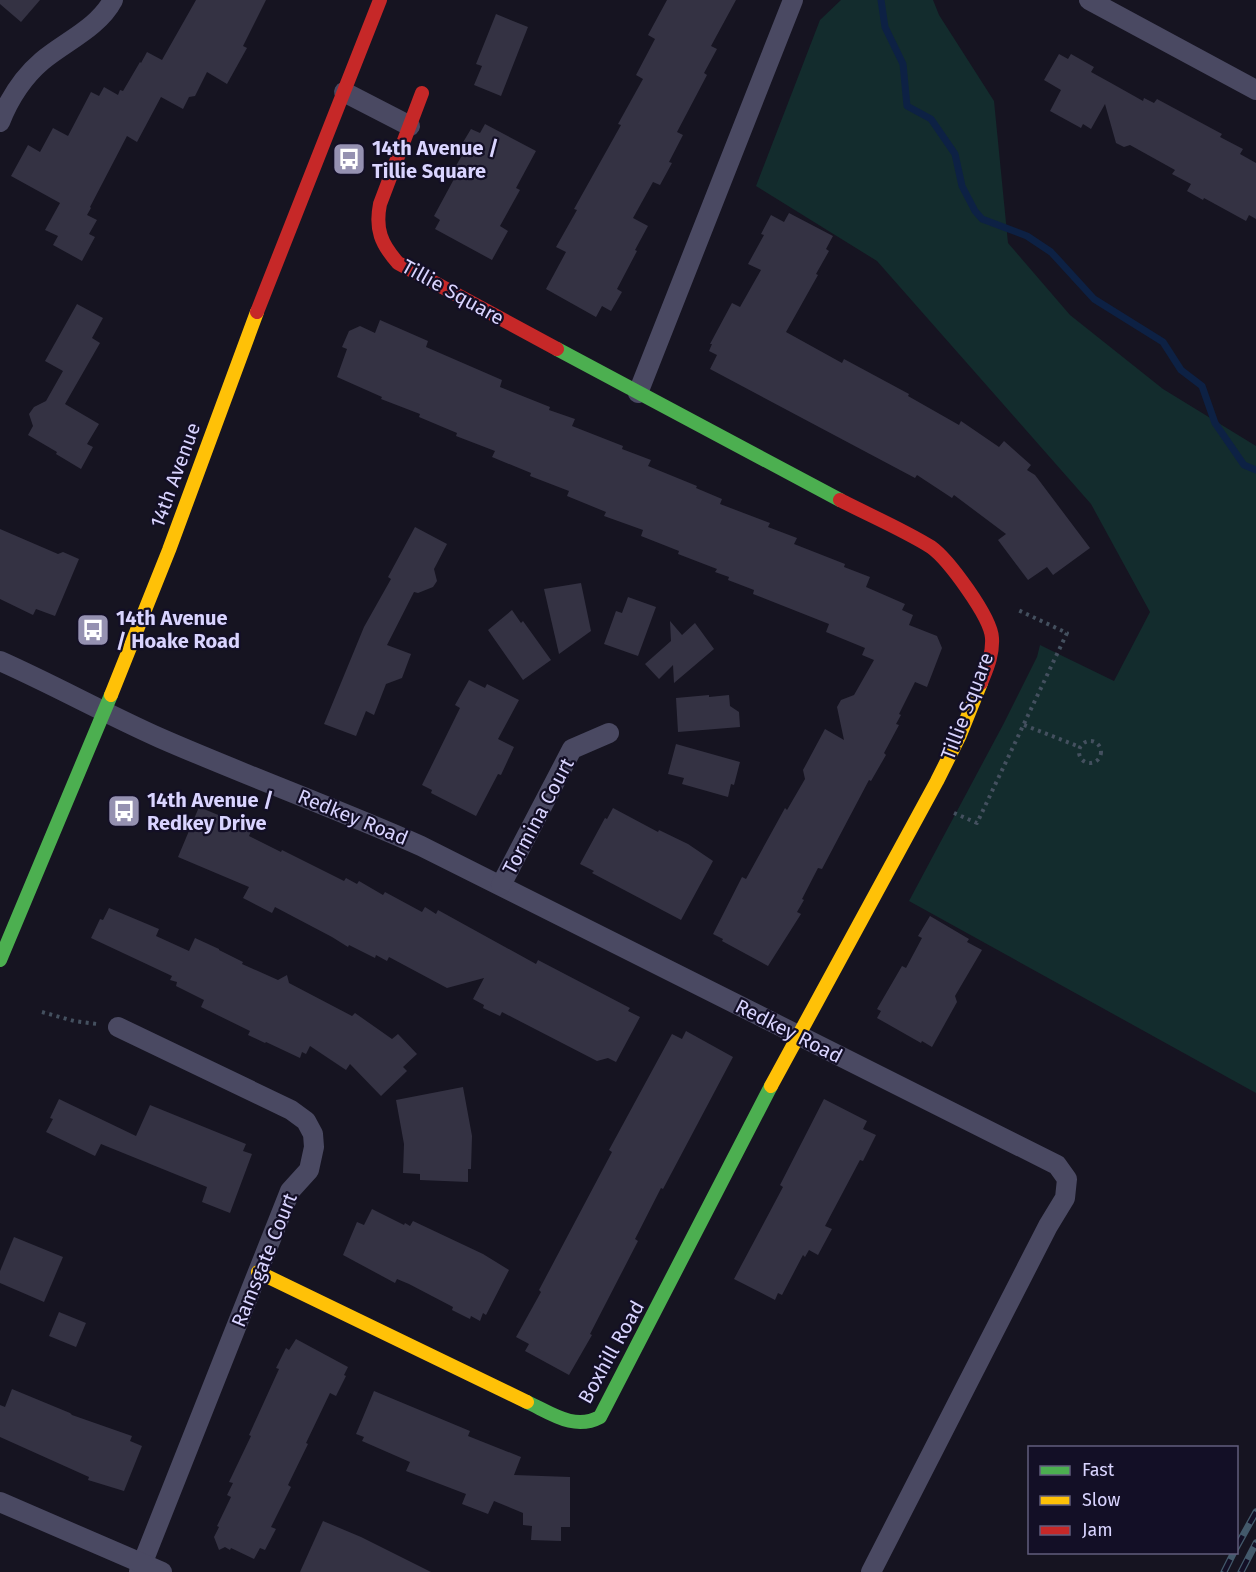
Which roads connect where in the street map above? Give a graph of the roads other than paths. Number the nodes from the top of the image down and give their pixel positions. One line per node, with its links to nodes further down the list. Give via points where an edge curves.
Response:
1 (113, 0): 8 (street, via 106,13 43,60 21,82)
2 (380, 0): 6 (street, 14th Avenue)
3 (793, 0): 10 (street)
4 (1089, 0): 5 (street)
5 (1256, 90)
6 (344, 92): 9 (street); 12 (street, 14th Avenue)
7 (422, 93): 9 (street, Tillie Square)
8 (0, 122)
9 (410, 126): 10 (street, Tillie Square, via 376,219 377,234 384,248 419,276)
10 (638, 393): 17 (street, Tillie Square, via 932,548 985,615 992,636 991,656 979,689 942,772)
11 (0, 662): 12 (street, Redkey Road)
12 (104, 712): 14 (street, Redkey Road, via 348,814); 15 (street, 14th Avenue)
13 (609, 733): 14 (street, Tormina Court, via 573,749)
14 (501, 885): 17 (street, Redkey Road)
15 (0, 960)
16 (118, 1027): 18 (street, Ramsgate Court, via 291,1110 306,1121 314,1147 309,1170 290,1191)
17 (797, 1035): 18 (street, Boxhill Road, via 610,1401 600,1417 588,1424 567,1421); 22 (street, Redkey Road, via 1057,1165 1067,1179 1065,1198)
18 (258, 1272): 20 (street, Ramsgate Court)
19 (0, 1502): 20 (street)
20 (141, 1568): 21 (street)
21 (162, 1572)
22 (871, 1572)

